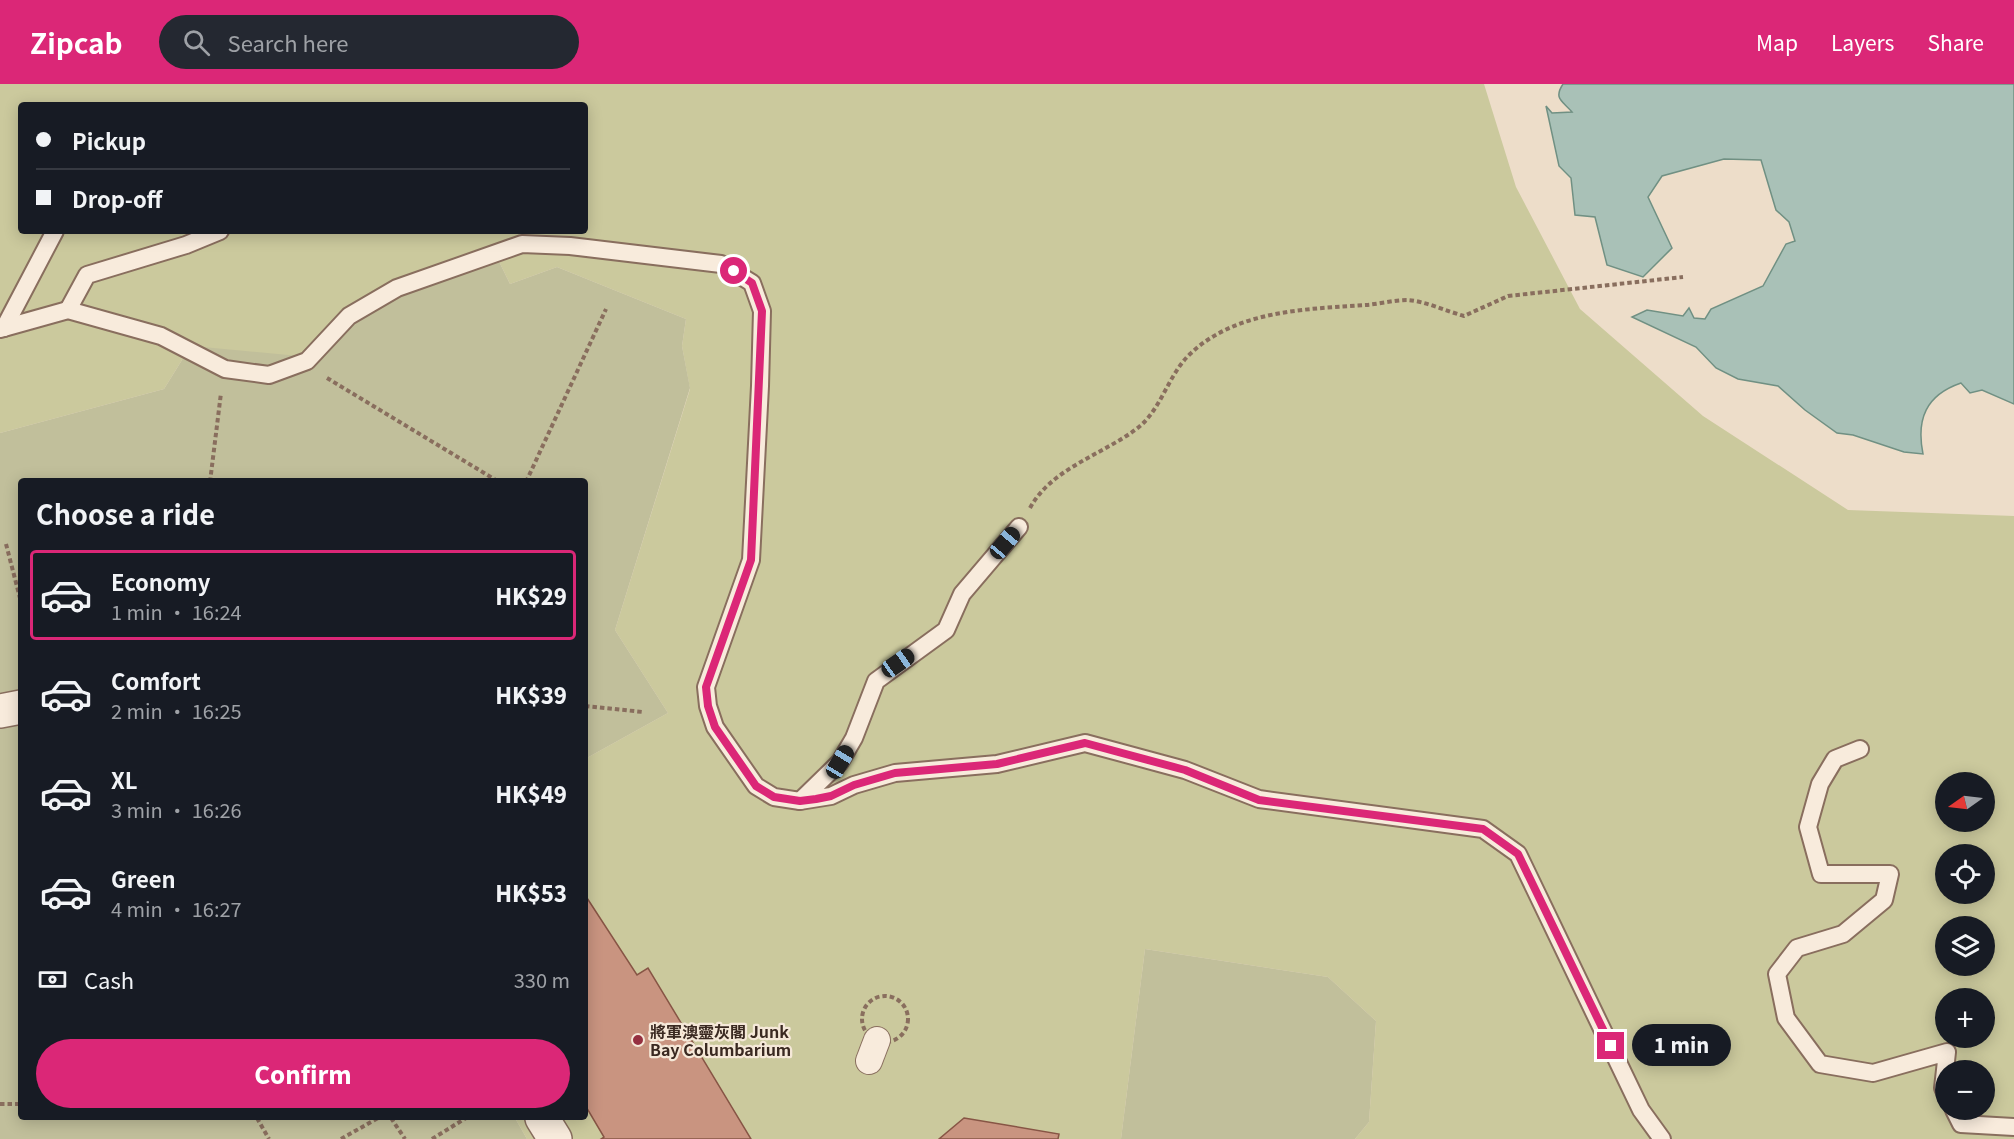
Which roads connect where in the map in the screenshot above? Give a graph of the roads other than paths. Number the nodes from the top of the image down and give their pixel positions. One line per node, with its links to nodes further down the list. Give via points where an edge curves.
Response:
1 (53, 234): 4 (lane)
2 (213, 234): 3 (lane, via 87,274)
3 (68, 310): 4 (lane); 9 (lane, via 161,336 225,369 269,375 307,361 349,316 397,288 522,244 722,264 752,283 762,311 751,560 706,687 715,727 756,786 774,797)
4 (2, 329)
5 (1019, 527): 9 (lane, via 962,594 946,630 876,681 854,738 840,762)
6 (18, 708): 7 (street)
7 (0, 711)
8 (1860, 749): 10 (lane, via 1835,759 1820,784 1808,826 1821,874 1890,874 1884,900 1843,934 1797,948 1777,974 1786,1018 1820,1064 1873,1073 1947,1052)
9 (800, 801): 15 (lane, via 831,796 895,773 997,764 1085,743 1185,770 1259,800 1483,829 1518,854 1641,1110)
10 (1946, 1060)
11 (544, 1120): 14 (street)
12 (1958, 1120): 13 (lane, via 1960,1124)
13 (2014, 1127)
14 (555, 1139)
15 (1662, 1139)

